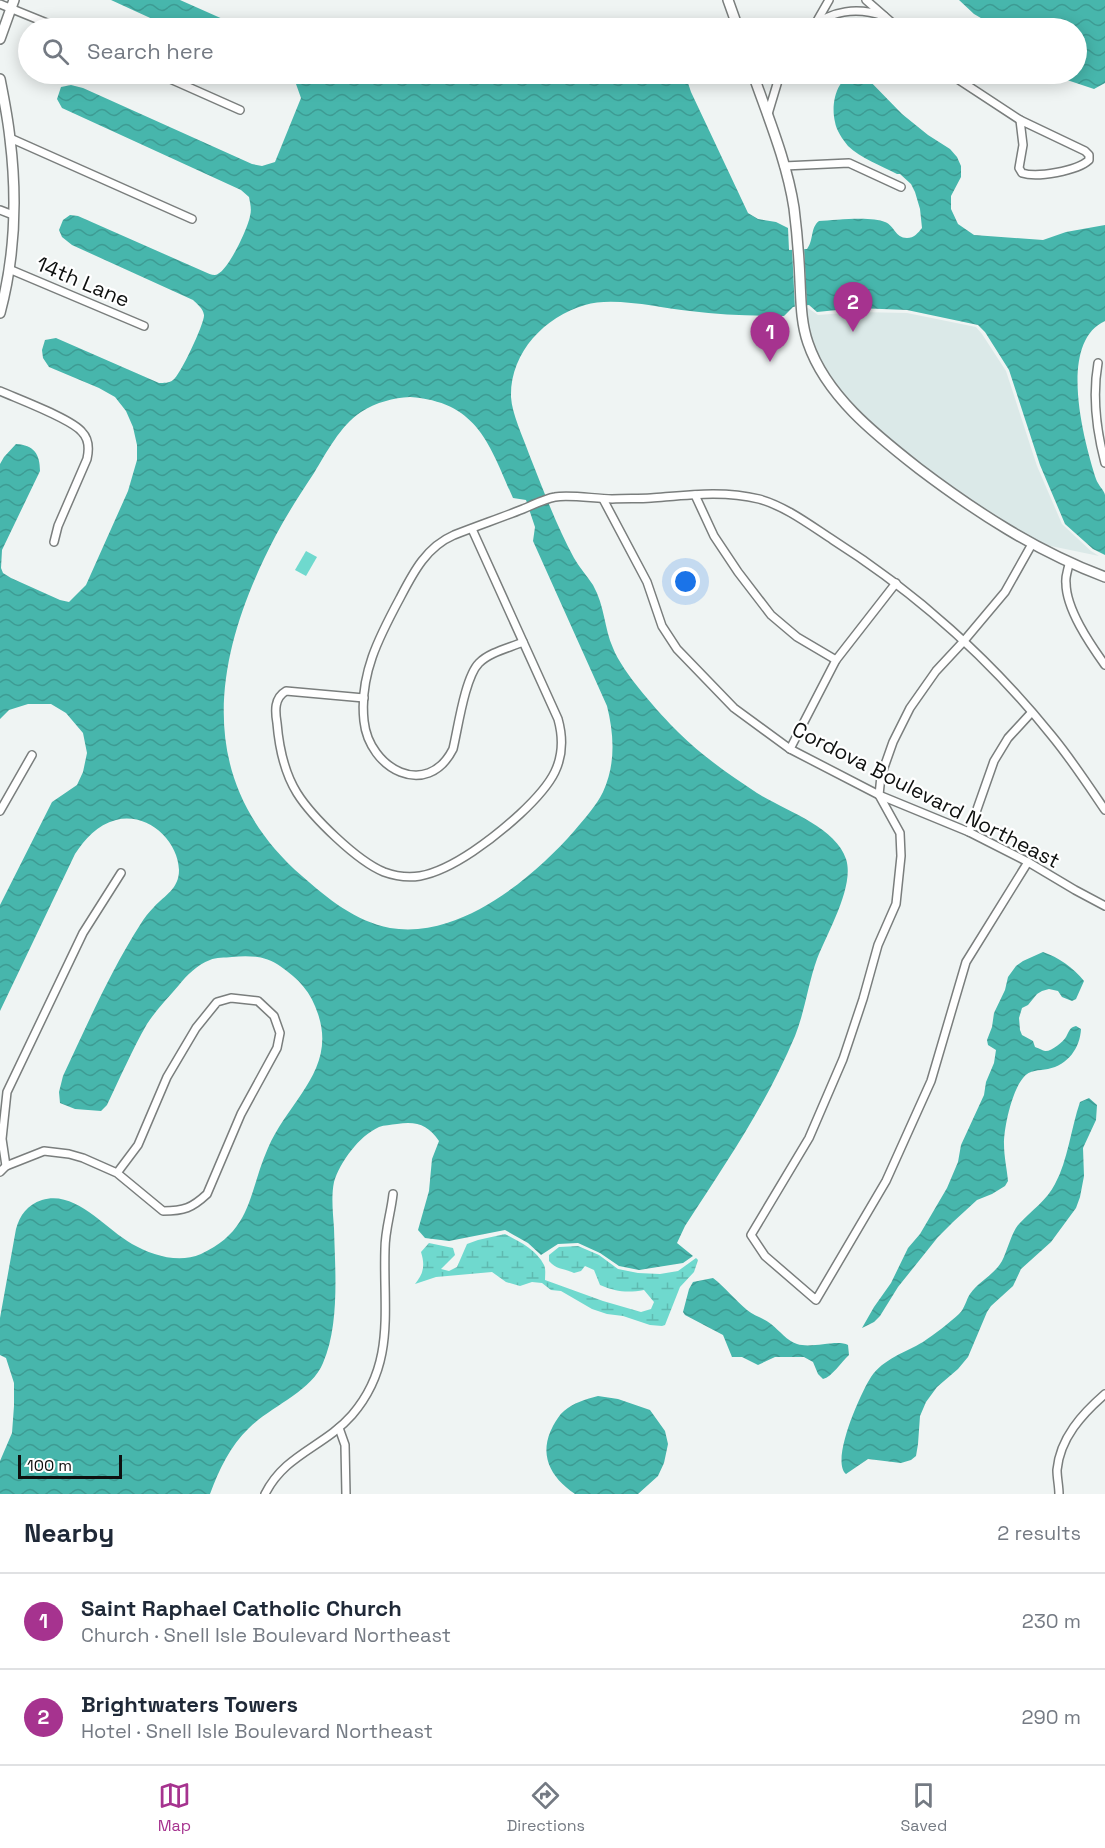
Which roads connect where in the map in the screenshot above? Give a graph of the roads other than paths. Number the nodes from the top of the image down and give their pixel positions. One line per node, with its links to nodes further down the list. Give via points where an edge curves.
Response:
1 (728, 0): 8 (street)
2 (829, 0): 9 (street)
3 (866, 0): 6 (street)
4 (0, 4): 5 (street)
5 (12, 4): 7 (street); 12 (street)
6 (884, 16): 10 (street, via 850,10); 11 (street)
7 (39, 18)
8 (734, 18)
9 (818, 18)
10 (825, 18)
11 (886, 18)
12 (0, 39)
13 (0, 79): 18 (street)
14 (182, 84): 19 (street)
15 (756, 84): 20 (street)
16 (777, 84): 20 (street)
17 (965, 84): 21 (street)
18 (2, 94): 22 (street)
19 (240, 110)
20 (768, 117): 23 (street)
21 (1020, 120): 21 (street, via 1085,152 1089,160 1065,171 1022,173)
22 (10, 138): 26 (street); 27 (street)
23 (784, 166): 24 (street, via 849,163); 38 (street, via 792,194 801,310 808,346 822,372 870,430 973,509)
24 (901, 187)
25 (0, 210): 26 (street)
26 (13, 215): 28 (street)
27 (192, 219)
28 (9, 269): 29 (street); 30 (street, 14th Lane)
29 (0, 313)
30 (144, 326)
31 (1098, 363): 33 (street, via 1095,408)
32 (0, 391): 37 (street, via 74,425 85,436 89,451 85,465)
33 (1105, 463)
34 (695, 495): 35 (street); 41 (street, via 723,493 761,499 795,515); 44 (street, via 714,536 771,615 797,637)
35 (603, 499): 36 (street, via 556,497); 48 (street, Cordova Boulevard Northeast, via 648,582 662,626 676,649 734,708)
36 (472, 529): 42 (street); 46 (street, via 435,546 418,567 377,643 367,672)
37 (54, 542)
38 (1032, 544): 39 (street); 43 (street, via 1005,592)
39 (1069, 564): 40 (street); 45 (street, via 1065,583 1073,613)
40 (1105, 578)
41 (896, 583): 43 (street); 44 (street)
42 (523, 642): 46 (street, via 484,659 474,669 453,749 449,758 431,772 404,774 376,754 366,733); 46 (street, via 558,719 560,762 548,784 510,824 463,857 431,873 395,875 355,854 307,807 285,766 276,714 281,693 292,690)
43 (963, 642): 47 (street); 50 (street, via 910,708 893,742)
44 (836, 660): 48 (street)
45 (1105, 665)
46 (364, 698)
47 (1031, 713): 51 (street, via 1053,736); 53 (street, via 994,761)
48 (790, 749): 50 (street, Cordova Boulevard Northeast)
49 (32, 755): 52 (street)
50 (879, 795): 53 (street, Cordova Boulevard Northeast); 54 (street, via 900,833 896,904 878,945 843,1059 809,1138 751,1235 765,1256 816,1300 886,1180 931,1081 966,962)
51 (1105, 810)
52 (0, 811)
53 (969, 832): 54 (street, Cordova Boulevard Northeast)
54 (1028, 862): 56 (street, Cordova Boulevard Northeast)
55 (121, 873): 57 (street, via 82,933 7,1092 2,1139)
56 (1105, 906)
57 (6, 1166): 58 (street); 59 (street, via 44,1151 83,1158)
58 (0, 1172)
59 (117, 1173): 59 (street, via 138,1145 167,1077 196,1028 217,1002 231,998 258,1001 264,1006 274,1016 280,1033 277,1048 241,1114 207,1194 198,1204 179,1211 164,1211)
60 (393, 1194): 62 (street, via 386,1229 386,1324 380,1366 362,1402)
61 (1105, 1394): 65 (street, via 1076,1423 1060,1451)
62 (339, 1428): 63 (street, via 289,1462); 64 (street, via 345,1445)
63 (265, 1494)
64 (346, 1494)
65 (1059, 1494)

